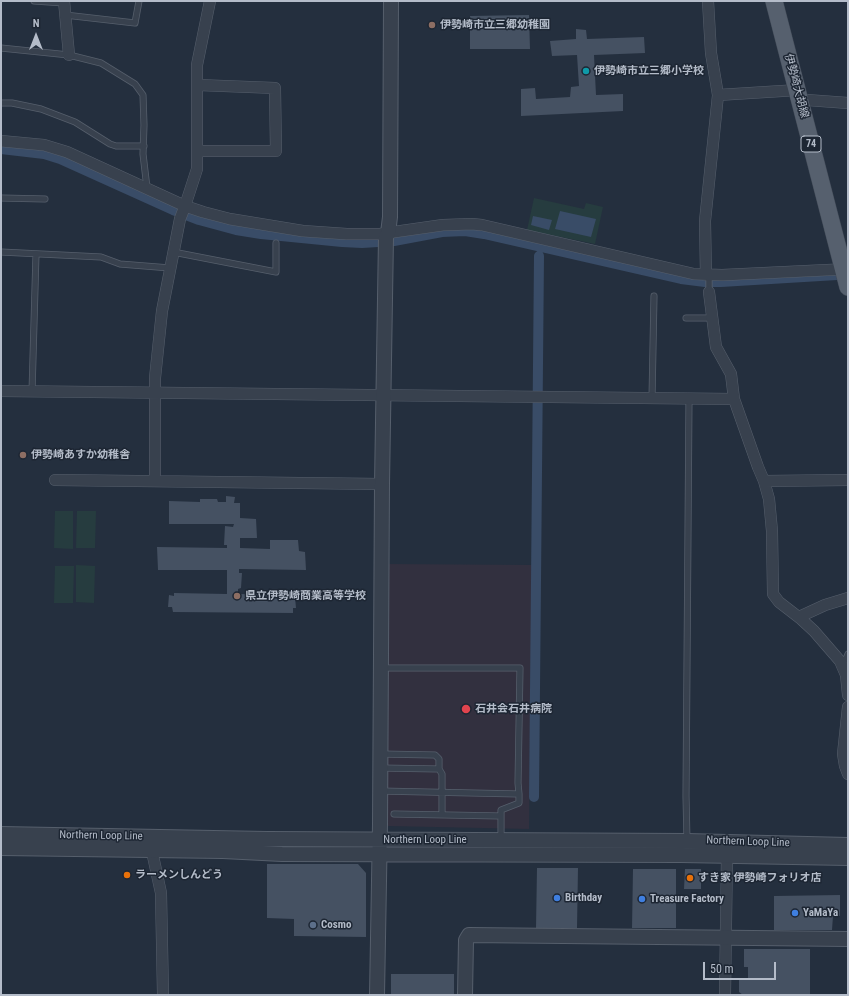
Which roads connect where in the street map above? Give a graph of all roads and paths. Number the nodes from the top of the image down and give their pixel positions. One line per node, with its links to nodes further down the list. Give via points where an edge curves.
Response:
1 (34, 1): 7 (lane)
2 (139, 1): 8 (lane, via 135,23)
3 (210, 1): 11 (street, via 197,65)
4 (391, 1): 23 (street, via 390,217)
5 (708, 1): 12 (street, via 712,66)
6 (774, 1): 13 (main road, 伊勢崎大胡線 / 74)
7 (64, 2): 8 (street)
8 (65, 15): 10 (street)
9 (1, 48): 10 (lane)
10 (69, 55): 17 (lane, via 101,63 135,84 143,95)
11 (198, 85): 18 (street); 18 (street, via 275,88 276,151)
12 (718, 95): 13 (street); 30 (street, via 705,221)
13 (799, 96): 15 (street, via 807,100); 29 (main road, 伊勢崎大胡線 / 74)
14 (1, 103): 17 (lane, via 41,109 75,122 116,146)
15 (848, 103)
16 (1, 141): 19 (street, via 44,145 67,152)
17 (144, 146): 19 (lane)
18 (197, 150): 22 (street, via 197,169)
19 (147, 188): 22 (street)
20 (1, 198): 21 (lane)
21 (45, 199)
22 (185, 206): 23 (street, via 230,218 303,230); 26 (street)
23 (387, 239): 30 (street, via 443,225 482,226 668,268); 38 (street)
24 (276, 244): 26 (lane, via 276,272)
25 (1, 252): 27 (lane)
26 (173, 252): 28 (street)
27 (36, 254): 28 (lane, via 102,257 120,264); 36 (lane)
28 (170, 268): 37 (street, via 162,311)
29 (846, 269): 30 (street, via 722,275); 31 (main road, 伊勢崎大胡線 / 74)
30 (708, 281): 34 (street)
31 (848, 287)
32 (654, 296): 39 (lane)
33 (686, 318): 34 (lane)
34 (712, 318): 41 (street, via 716,347 731,374)
35 (1, 392): 36 (street)
36 (32, 392): 37 (street)
37 (155, 392): 38 (street); 44 (street)
38 (384, 396): 39 (street); 46 (street)
39 (652, 399): 40 (street)
40 (689, 399): 41 (street); 67 (lane)
41 (734, 399): 45 (street)
42 (55, 480): 44 (street)
43 (848, 480): 45 (street)
44 (155, 481): 46 (street)
45 (764, 481): 48 (street, via 771,515 773,594 778,602)
46 (382, 484): 51 (street)
47 (848, 598): 48 (street)
48 (799, 617): 50 (street)
49 (848, 654): 50 (lane)
50 (842, 664): 52 (street)
51 (381, 668): 55 (street); 60 (lane, via 520,668)
52 (848, 695)
53 (848, 707): 54 (street)
54 (847, 720): 57 (street, via 843,754)
55 (380, 761): 56 (lane); 56 (lane, via 435,755 439,759); 58 (street)
56 (439, 769): 59 (lane, via 442,774)
57 (848, 774)
58 (380, 790): 59 (lane); 65 (street)
59 (442, 791): 60 (lane); 62 (lane)
60 (519, 794): 63 (lane, via 519,803 501,810)
61 (394, 814): 62 (lane)
62 (442, 814): 63 (lane)
63 (501, 816): 66 (lane)
64 (1, 834): 68 (street, Northern Loop Line)
65 (379, 840): 66 (street, Northern Loop Line); 68 (street, Northern Loop Line); 71 (street)
66 (501, 840): 67 (street, Northern Loop Line)
67 (687, 841): 69 (street, Northern Loop Line)
68 (154, 844): 70 (street, Northern Loop Line); 71 (street, Northern Loop Line); 76 (street, via 153,856 161,893)
69 (848, 845)
70 (1, 848)
71 (379, 855): 72 (street, Northern Loop Line); 77 (street)
72 (727, 855): 73 (street, Northern Loop Line); 74 (street)
73 (848, 858)
74 (725, 937): 75 (street); 78 (street, via 469,935 466,940); 79 (street)
75 (848, 939)
76 (163, 995)
77 (377, 995)
78 (465, 995)
79 (725, 995)

